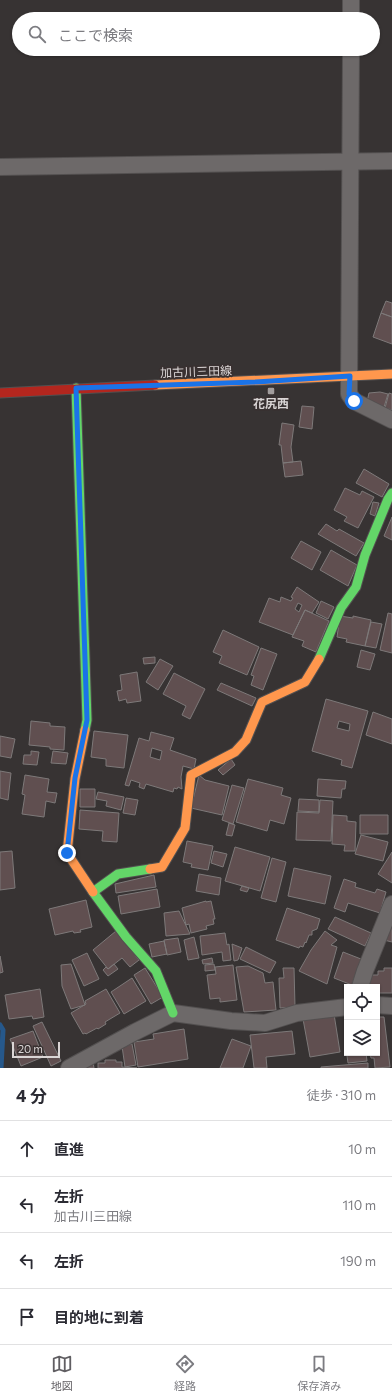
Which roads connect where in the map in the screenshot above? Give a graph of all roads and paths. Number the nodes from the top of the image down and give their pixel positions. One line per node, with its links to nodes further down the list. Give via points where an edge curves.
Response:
1 (351, 0): 2 (street)
2 (351, 12)
3 (351, 56): 4 (street)
4 (351, 161): 5 (street); 6 (street); 8 (street)
5 (392, 161)
6 (0, 167)
7 (392, 374): 8 (street, 加古川三田線)
8 (350, 376): 9 (street, 加古川三田線); 11 (street, via 349,394 354,401)
9 (76, 388): 10 (street, 加古川三田線); 13 (street, via 87,720 75,778 67,853)
10 (0, 393)
11 (392, 420)
12 (392, 493): 13 (street, via 365,555 356,587 340,608 317,663 305,682 262,702 246,740 235,752 191,775 186,828 162,868 118,874)
13 (93, 892): 19 (street, via 126,937 156,971)
14 (392, 904): 15 (street)
15 (361, 984)
16 (380, 1006): 17 (street)
17 (392, 1006)
18 (344, 1007): 19 (street, via 297,1013 265,1023)
19 (172, 1013): 20 (street)
20 (69, 1068)

